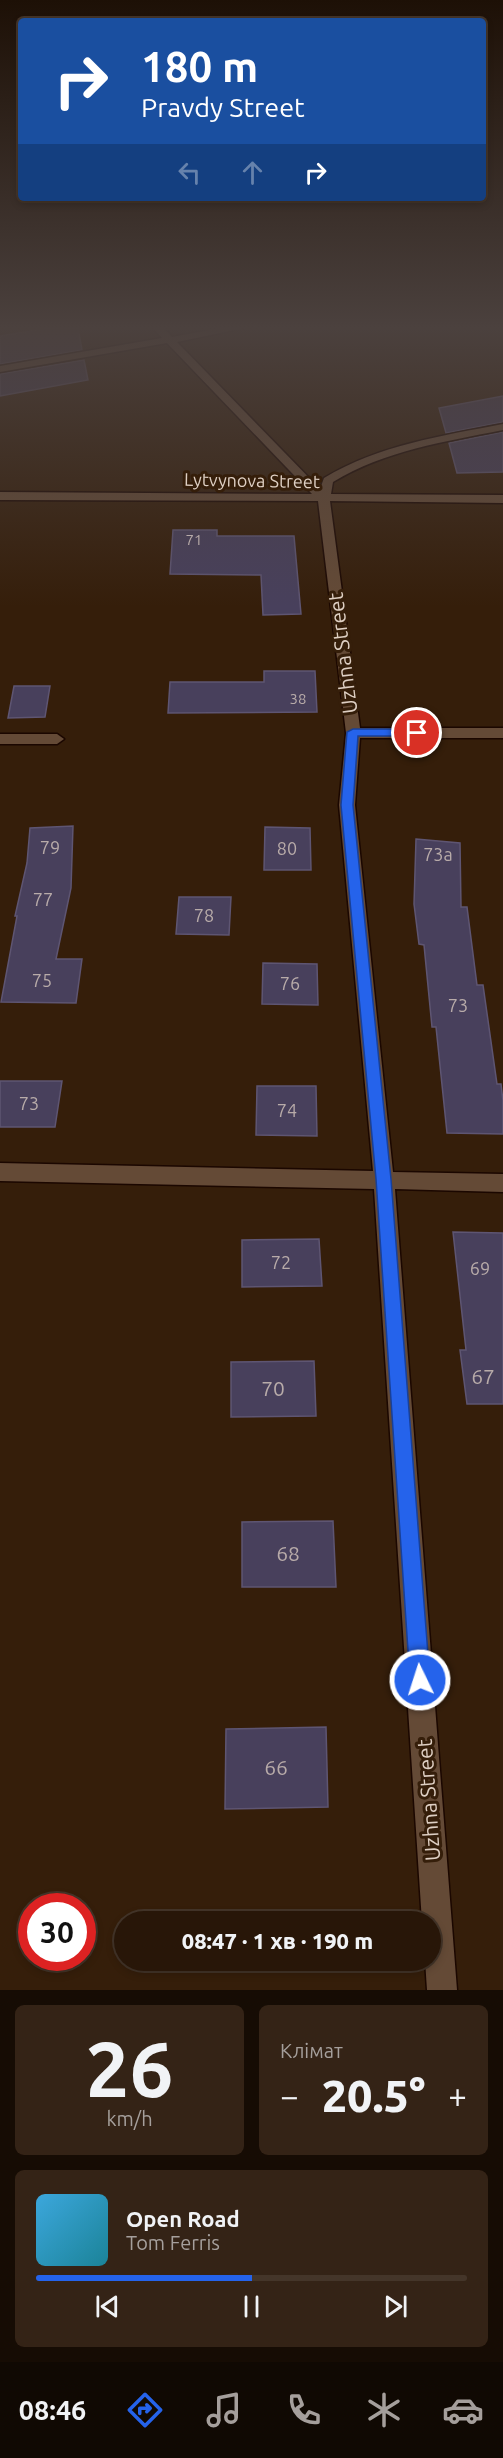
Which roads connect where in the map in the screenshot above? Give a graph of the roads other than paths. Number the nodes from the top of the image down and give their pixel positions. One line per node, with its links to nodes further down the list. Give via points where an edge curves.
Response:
1 (247, 421): 5 (street)
2 (503, 427): 5 (street, via 390,450 351,465 328,480)
3 (0, 496): 5 (street, Lytvynova Street)
4 (503, 499): 5 (street, Lytvynova Street)
5 (324, 500): 6 (street, Uzhna Street)
6 (353, 732): 7 (street); 11 (street, Uzhna Street, via 347,805)
7 (503, 733)
8 (0, 739): 9 (street)
9 (57, 739)
10 (0, 1172): 11 (street)
11 (384, 1179): 12 (street); 13 (street, Uzhna Street)
12 (503, 1183)
13 (442, 1990)

